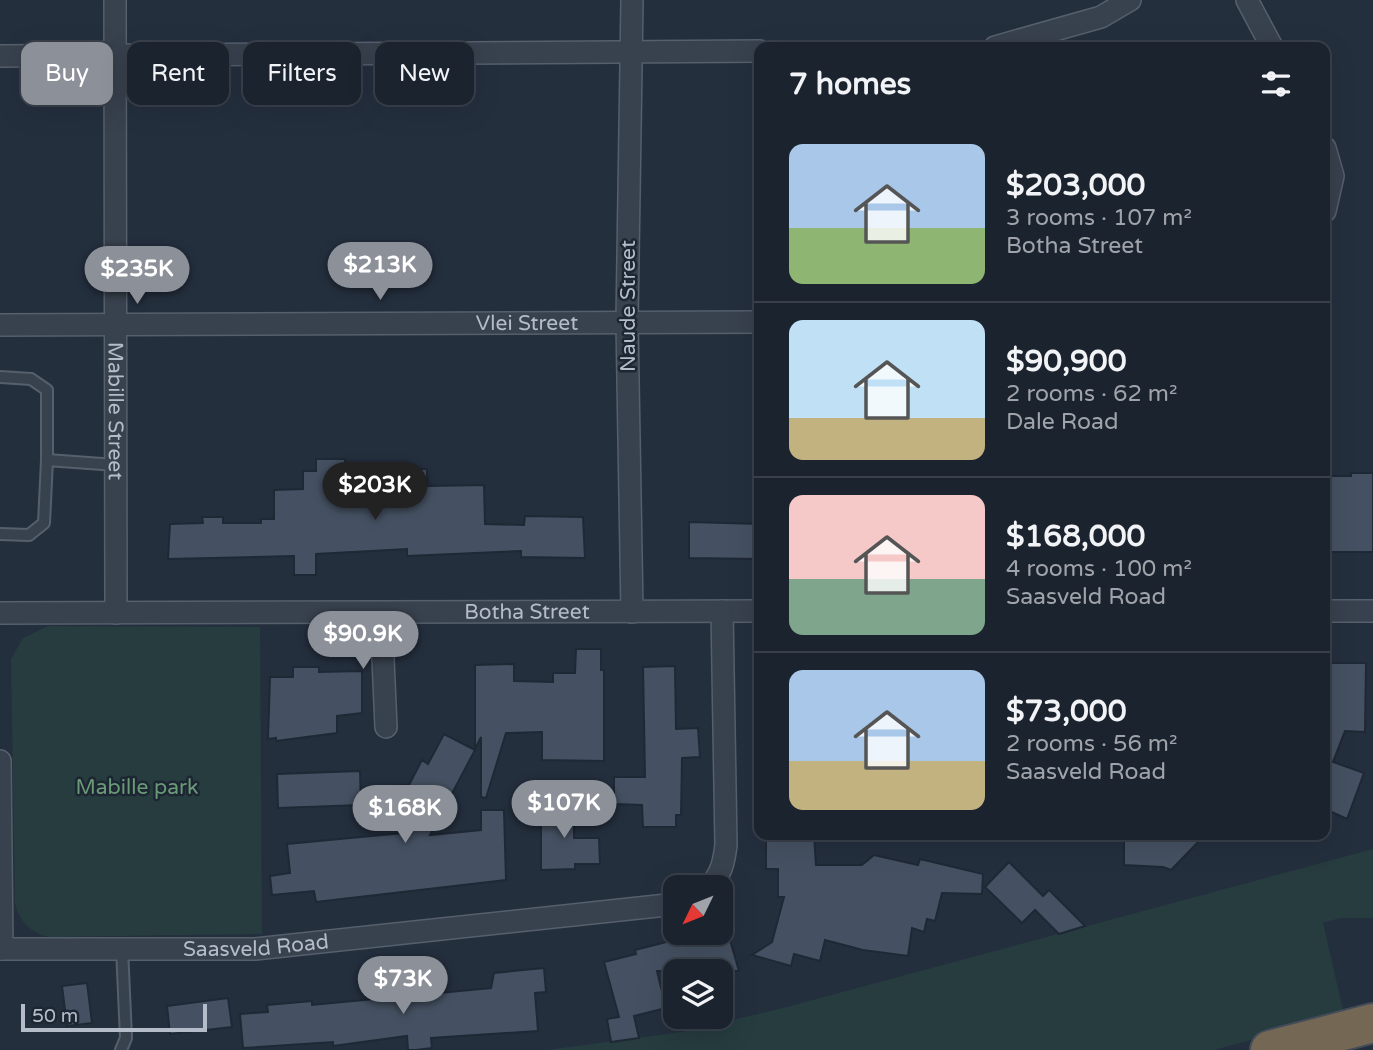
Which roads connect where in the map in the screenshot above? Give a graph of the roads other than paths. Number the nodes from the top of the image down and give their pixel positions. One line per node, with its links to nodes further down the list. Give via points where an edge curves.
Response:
1 (115, 0): 9 (street, Mabille Street)
2 (632, 0): 8 (street, Naude Street)
3 (1130, 0): 5 (street, via 1101,17)
4 (1247, 0): 6 (street)
5 (1013, 42)
6 (1269, 42)
7 (754, 51): 8 (street)
8 (632, 52): 9 (street); 13 (street, Naude Street)
9 (115, 56): 10 (street); 15 (street, Mabille Street)
10 (0, 57)
11 (1330, 166): 12 (street)
12 (1330, 190)
13 (627, 322): 14 (street, Vlei Street); 15 (street, Vlei Street); 26 (street, Naude Street)
14 (754, 322)
15 (116, 324): 16 (street, Vlei Street); 19 (street, Mabille Street)
16 (0, 325)
17 (0, 377): 18 (lane, via 31,379 47,390)
18 (47, 460): 19 (lane); 20 (lane, via 44,523 29,535)
19 (116, 465): 27 (street, Mabille Street)
20 (0, 534)
21 (722, 611): 22 (street, Botha Street); 26 (street, Botha Street); 31 (street, via 726,845)
22 (754, 611)
23 (1330, 611): 24 (street)
24 (1373, 611)
25 (0, 612): 27 (street, Botha Street)
26 (632, 612): 28 (street, Botha Street)
27 (116, 613): 28 (street, Botha Street)
28 (381, 614): 29 (street)
29 (386, 727)
30 (0, 761): 34 (street)
31 (719, 875)
32 (663, 905): 33 (street, Saasveld Road, via 255,948)
33 (122, 948): 34 (street, Saasveld Road); 36 (lane, via 126,1038)
34 (1, 949)
35 (1369, 1024): 37 (highway)
36 (121, 1050)
37 (1270, 1050)

